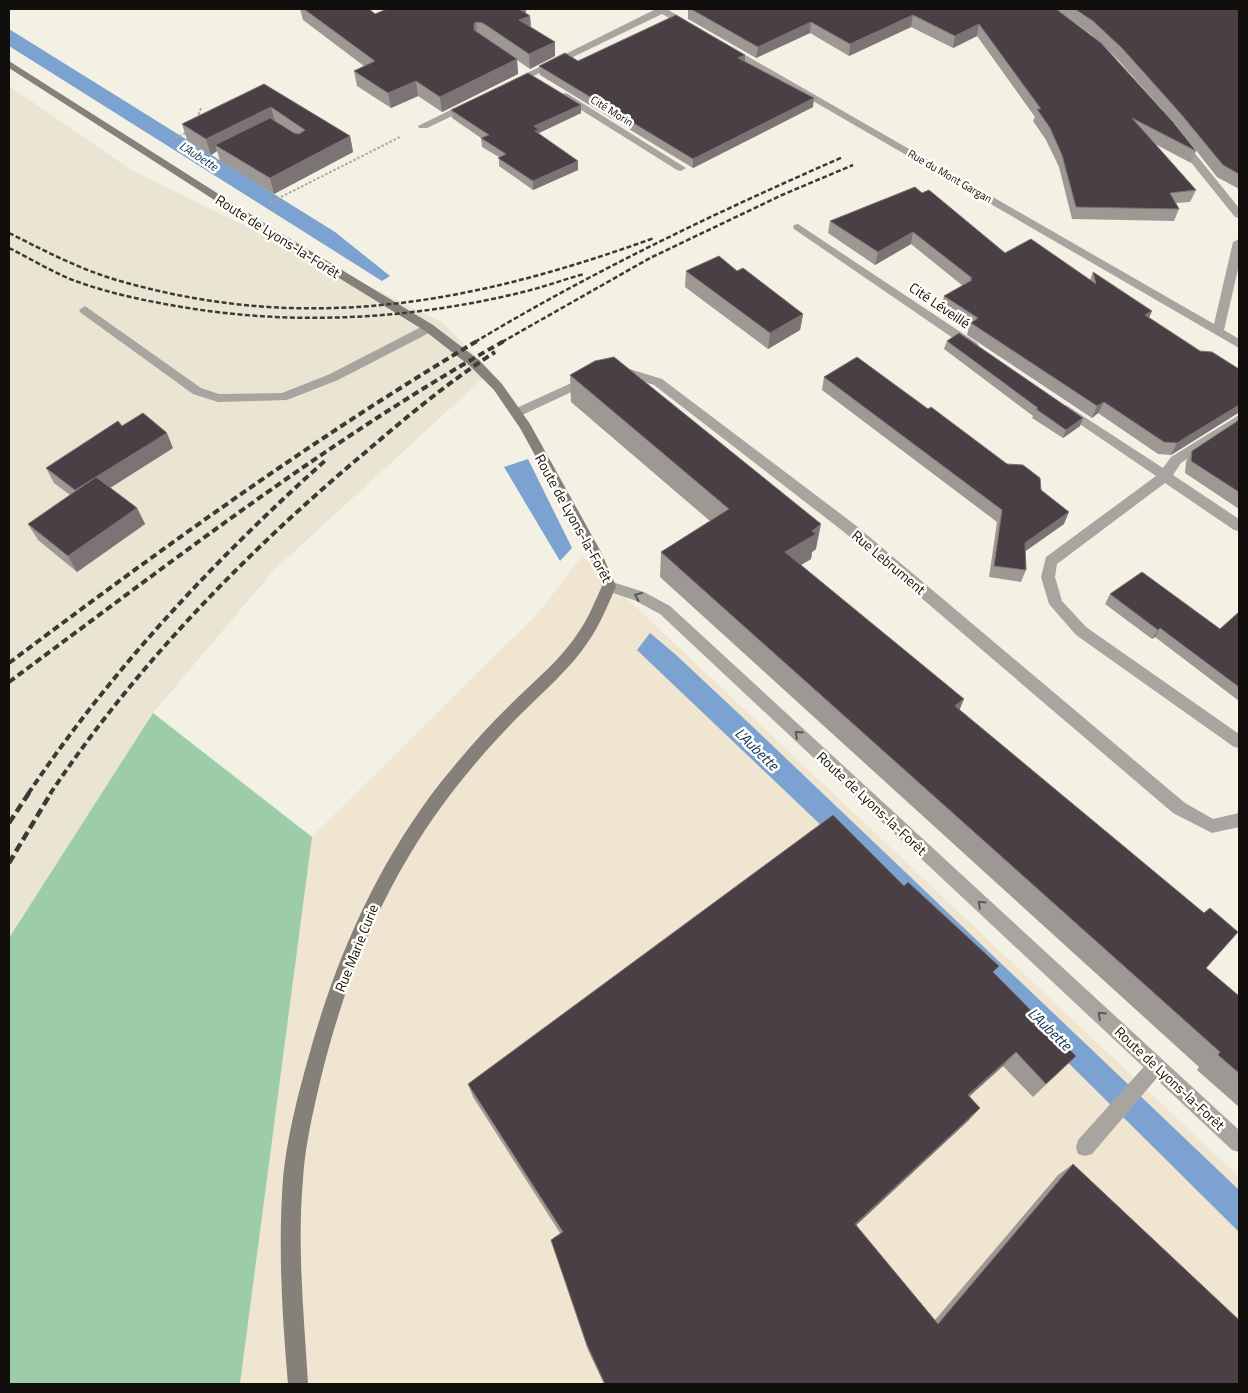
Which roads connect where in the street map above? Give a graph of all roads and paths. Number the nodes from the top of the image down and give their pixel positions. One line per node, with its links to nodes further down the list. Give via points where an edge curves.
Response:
1 (662, 10): 2 (street); 5 (street)
2 (697, 30)
3 (722, 45): 21 (street, Rue du Mont Gargan)
4 (9, 64): 20 (street, Route de Lyons-la-Forêt, via 265,228)
5 (503, 88)
6 (555, 90): 14 (street, Cité Morin)
7 (476, 100): 10 (street)
8 (201, 108): 9 (path)
9 (196, 122)
10 (423, 126): 15 (path)
11 (193, 129): 12 (path)
12 (180, 135)
13 (1177, 138): 16 (street)
14 (681, 168)
15 (285, 195)
16 (1239, 215)
17 (798, 227): 23 (street, Cité Léveillé)
18 (1239, 242): 21 (street)
19 (84, 310): 20 (street, via 197,390 218,398 283,397 334,377)
20 (429, 328): 25 (street, Route de Lyons-la-Forêt, via 484,371)
21 (1218, 331): 22 (street, Rue du Mont Gargan)
22 (1239, 344)
23 (985, 354)
24 (1058, 404): 27 (street)
25 (516, 413): 29 (street, Route de Lyons-la-Forêt, via 595,553); 31 (street, Rue Lebrument, via 597,375 623,371 658,382 849,528 1179,808 1212,826)
26 (1239, 419): 27 (street, via 1176,460)
27 (1164, 476): 28 (street); 30 (street, via 1051,561 1048,577 1056,604 1081,631)
28 (1239, 526)
29 (609, 586): 32 (street, Route de Lyons-la-Forêt, one-way to 29, via 665,610 640,596); 35 (street, Rue Marie Curie, via 581,641 474,753 430,808 375,900 346,968 305,1104 293,1177 291,1310)
30 (1239, 742)
31 (1239, 820)
32 (1156, 1066): 33 (street, Route de Lyons-la-Forêt); 34 (street)
33 (1239, 1143)
34 (1085, 1147)
35 (298, 1384)

